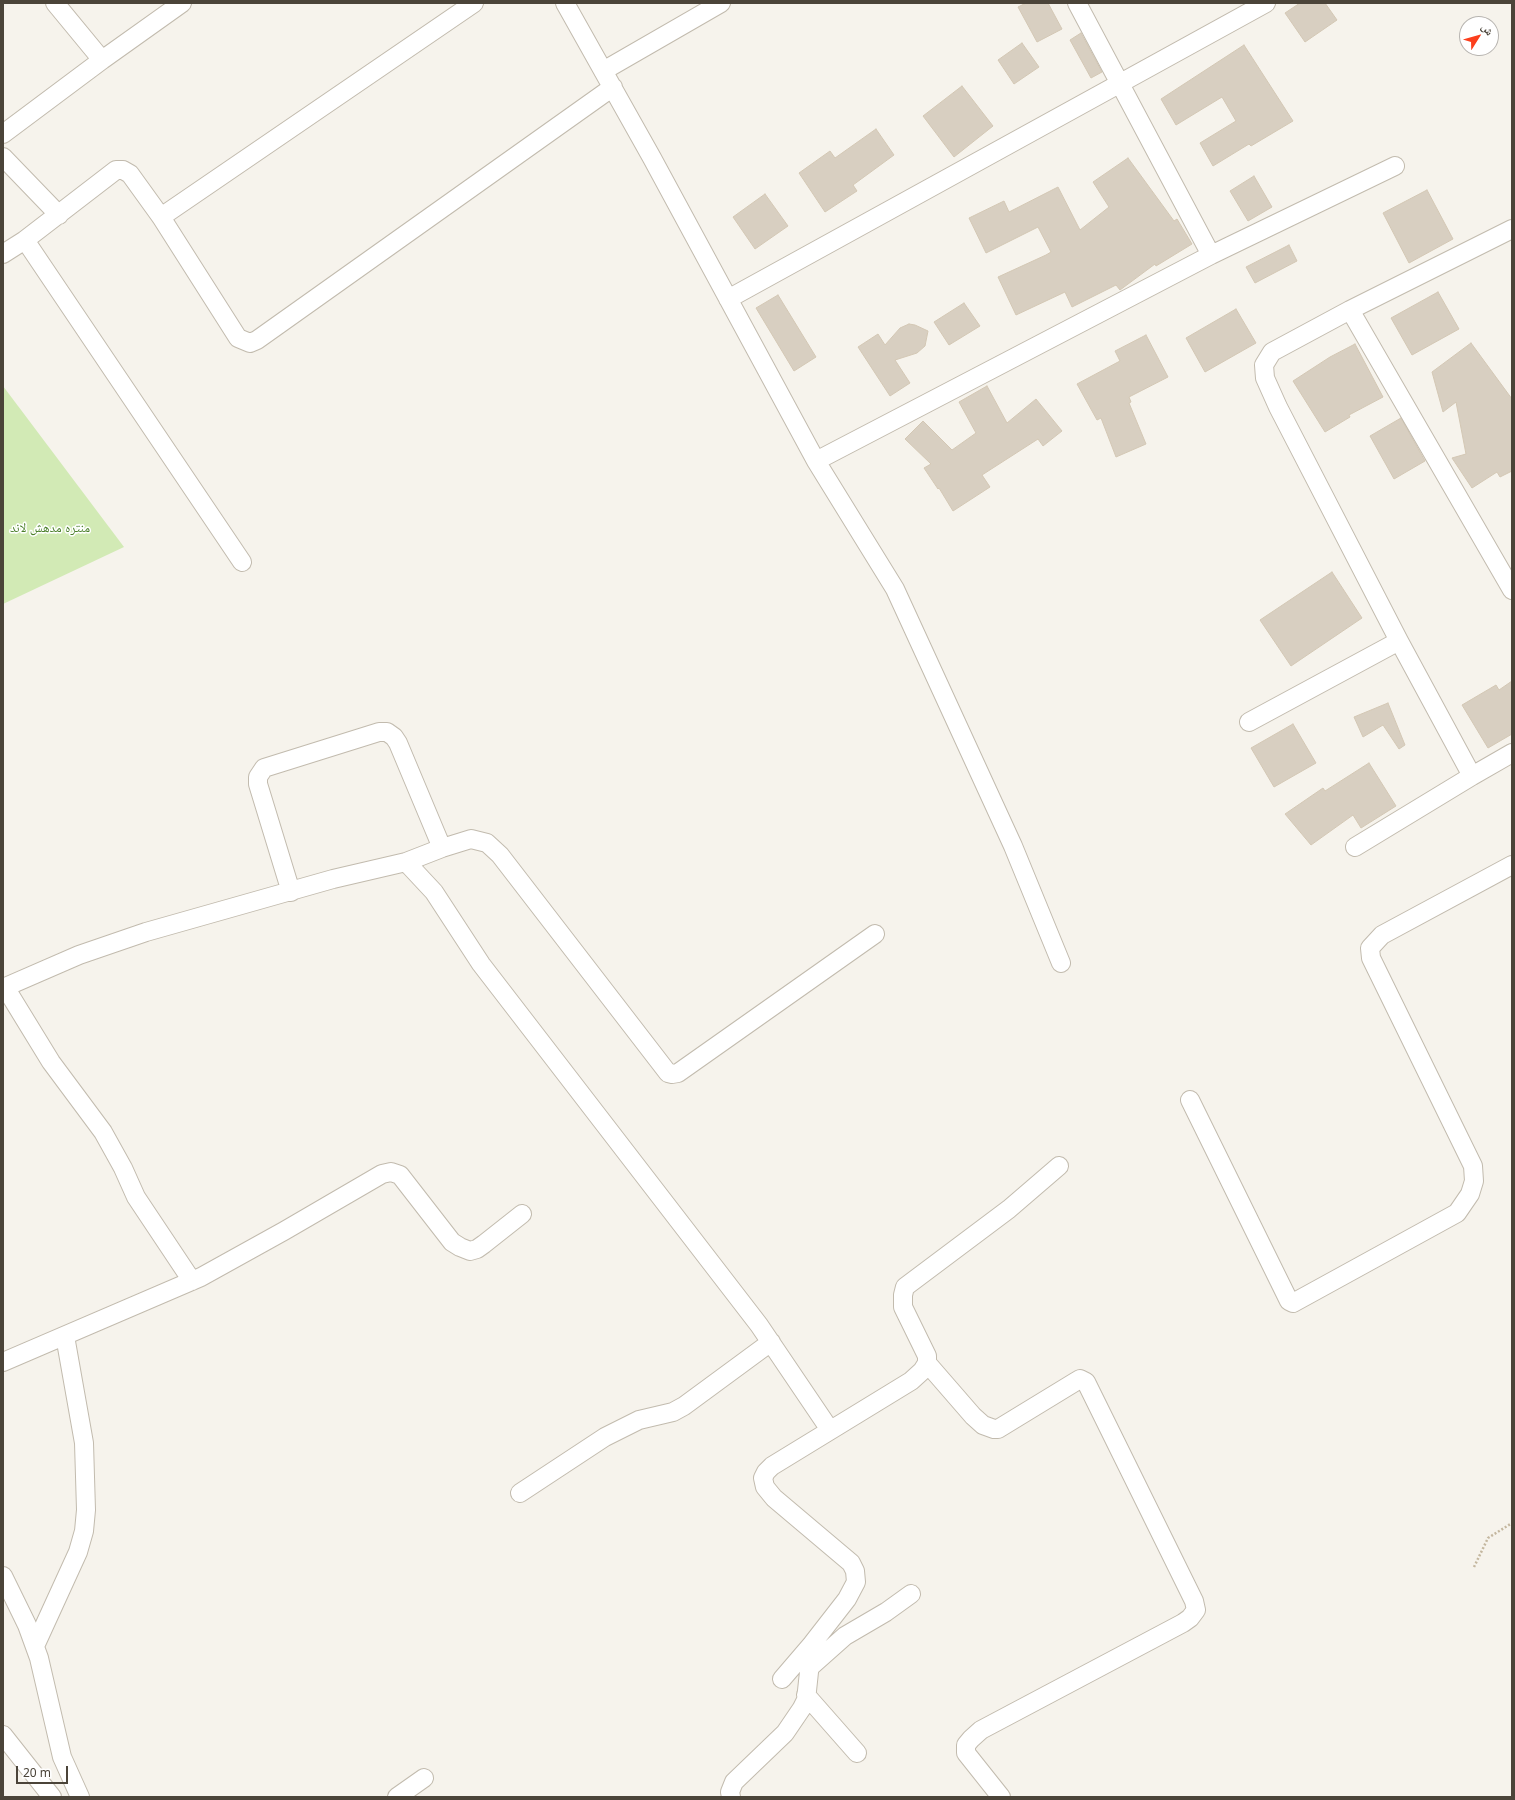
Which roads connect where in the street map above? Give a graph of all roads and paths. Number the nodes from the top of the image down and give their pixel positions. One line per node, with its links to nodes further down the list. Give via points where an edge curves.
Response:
1 (55, 3): 8 (street)
2 (182, 3): 8 (street)
3 (474, 3): 16 (street)
4 (565, 3): 9 (street)
5 (721, 3): 9 (street)
6 (1077, 3): 10 (street)
7 (1266, 3): 10 (street)
8 (102, 60): 12 (street)
9 (604, 71): 11 (street)
10 (1119, 84): 20 (street); 21 (street)
11 (613, 87): 16 (street, via 250,343 238,338); 21 (street)
12 (3, 134)
13 (3, 157): 15 (street)
14 (1395, 166): 20 (street)
15 (59, 215): 16 (street, via 116,170 123,170 130,174); 18 (street)
16 (161, 217)
17 (1512, 229): 22 (street)
18 (25, 240): 19 (street); 24 (street)
19 (3, 254)
20 (1211, 255): 23 (street)
21 (728, 299): 23 (street)
22 (1350, 310): 25 (street); 26 (street, via 1272,352 1264,365 1265,378)
23 (816, 461): 36 (street, via 898,596 1013,846)
24 (242, 562)
25 (1512, 590)
26 (1399, 641): 27 (street); 29 (street)
27 (1249, 722)
28 (1512, 753): 29 (street)
29 (1472, 776): 30 (street)
30 (1355, 847)
31 (442, 848): 32 (street); 34 (street, via 398,743 387,732 379,732 264,768 258,777); 35 (street, via 471,839 487,843 500,855 668,1073 672,1074 678,1073)
32 (406, 862): 34 (street); 43 (street, via 434,892 481,964)
33 (1512, 865): 38 (street, via 1382,935 1370,948 1371,958 1473,1166 1474,1181 1470,1194 1457,1213 1293,1303 1289,1301)
34 (291, 892): 37 (street, via 146,932 79,955)
35 (875, 934)
36 (1061, 963)
37 (4, 988): 41 (street, via 51,1062 103,1132 136,1197)
38 (1190, 1100)
39 (1059, 1166): 45 (street, via 1009,1209 905,1287 903,1307 927,1356)
40 (522, 1214): 41 (street, via 477,1249 465,1249 452,1242 400,1175 391,1172 382,1174)
41 (192, 1281): 42 (street)
42 (64, 1336): 44 (street); 53 (street, via 84,1443 86,1510 78,1552)
43 (770, 1342): 46 (street); 47 (street, via 684,1406 673,1412 639,1420 605,1437)
44 (3, 1362)
45 (927, 1364): 46 (street, via 911,1381); 64 (street, via 973,1416 983,1425 994,1429 998,1429 1080,1379 1086,1382 1194,1601 1196,1610 1183,1623 981,1730 971,1738 966,1745 966,1753)
46 (830, 1430): 52 (street, via 772,1466 763,1478 765,1487 774,1498 851,1563 855,1571 856,1582 853,1590)
47 (520, 1493)
48 (1512, 1523): 49 (path, via 1488,1538)
49 (1474, 1567)
50 (3, 1576): 53 (street)
51 (911, 1594): 54 (street, via 845,1636)
52 (812, 1644): 54 (street); 55 (street)
53 (35, 1646): 61 (street, via 62,1757)
54 (809, 1668): 56 (street)
55 (782, 1679)
56 (806, 1695): 58 (street); 63 (street, via 802,1708 786,1733 734,1782)
57 (3, 1735): 60 (street)
58 (857, 1753)
59 (424, 1778): 62 (street)
60 (52, 1797)
61 (80, 1797)
62 (397, 1797)
63 (731, 1797)
64 (1001, 1797)

